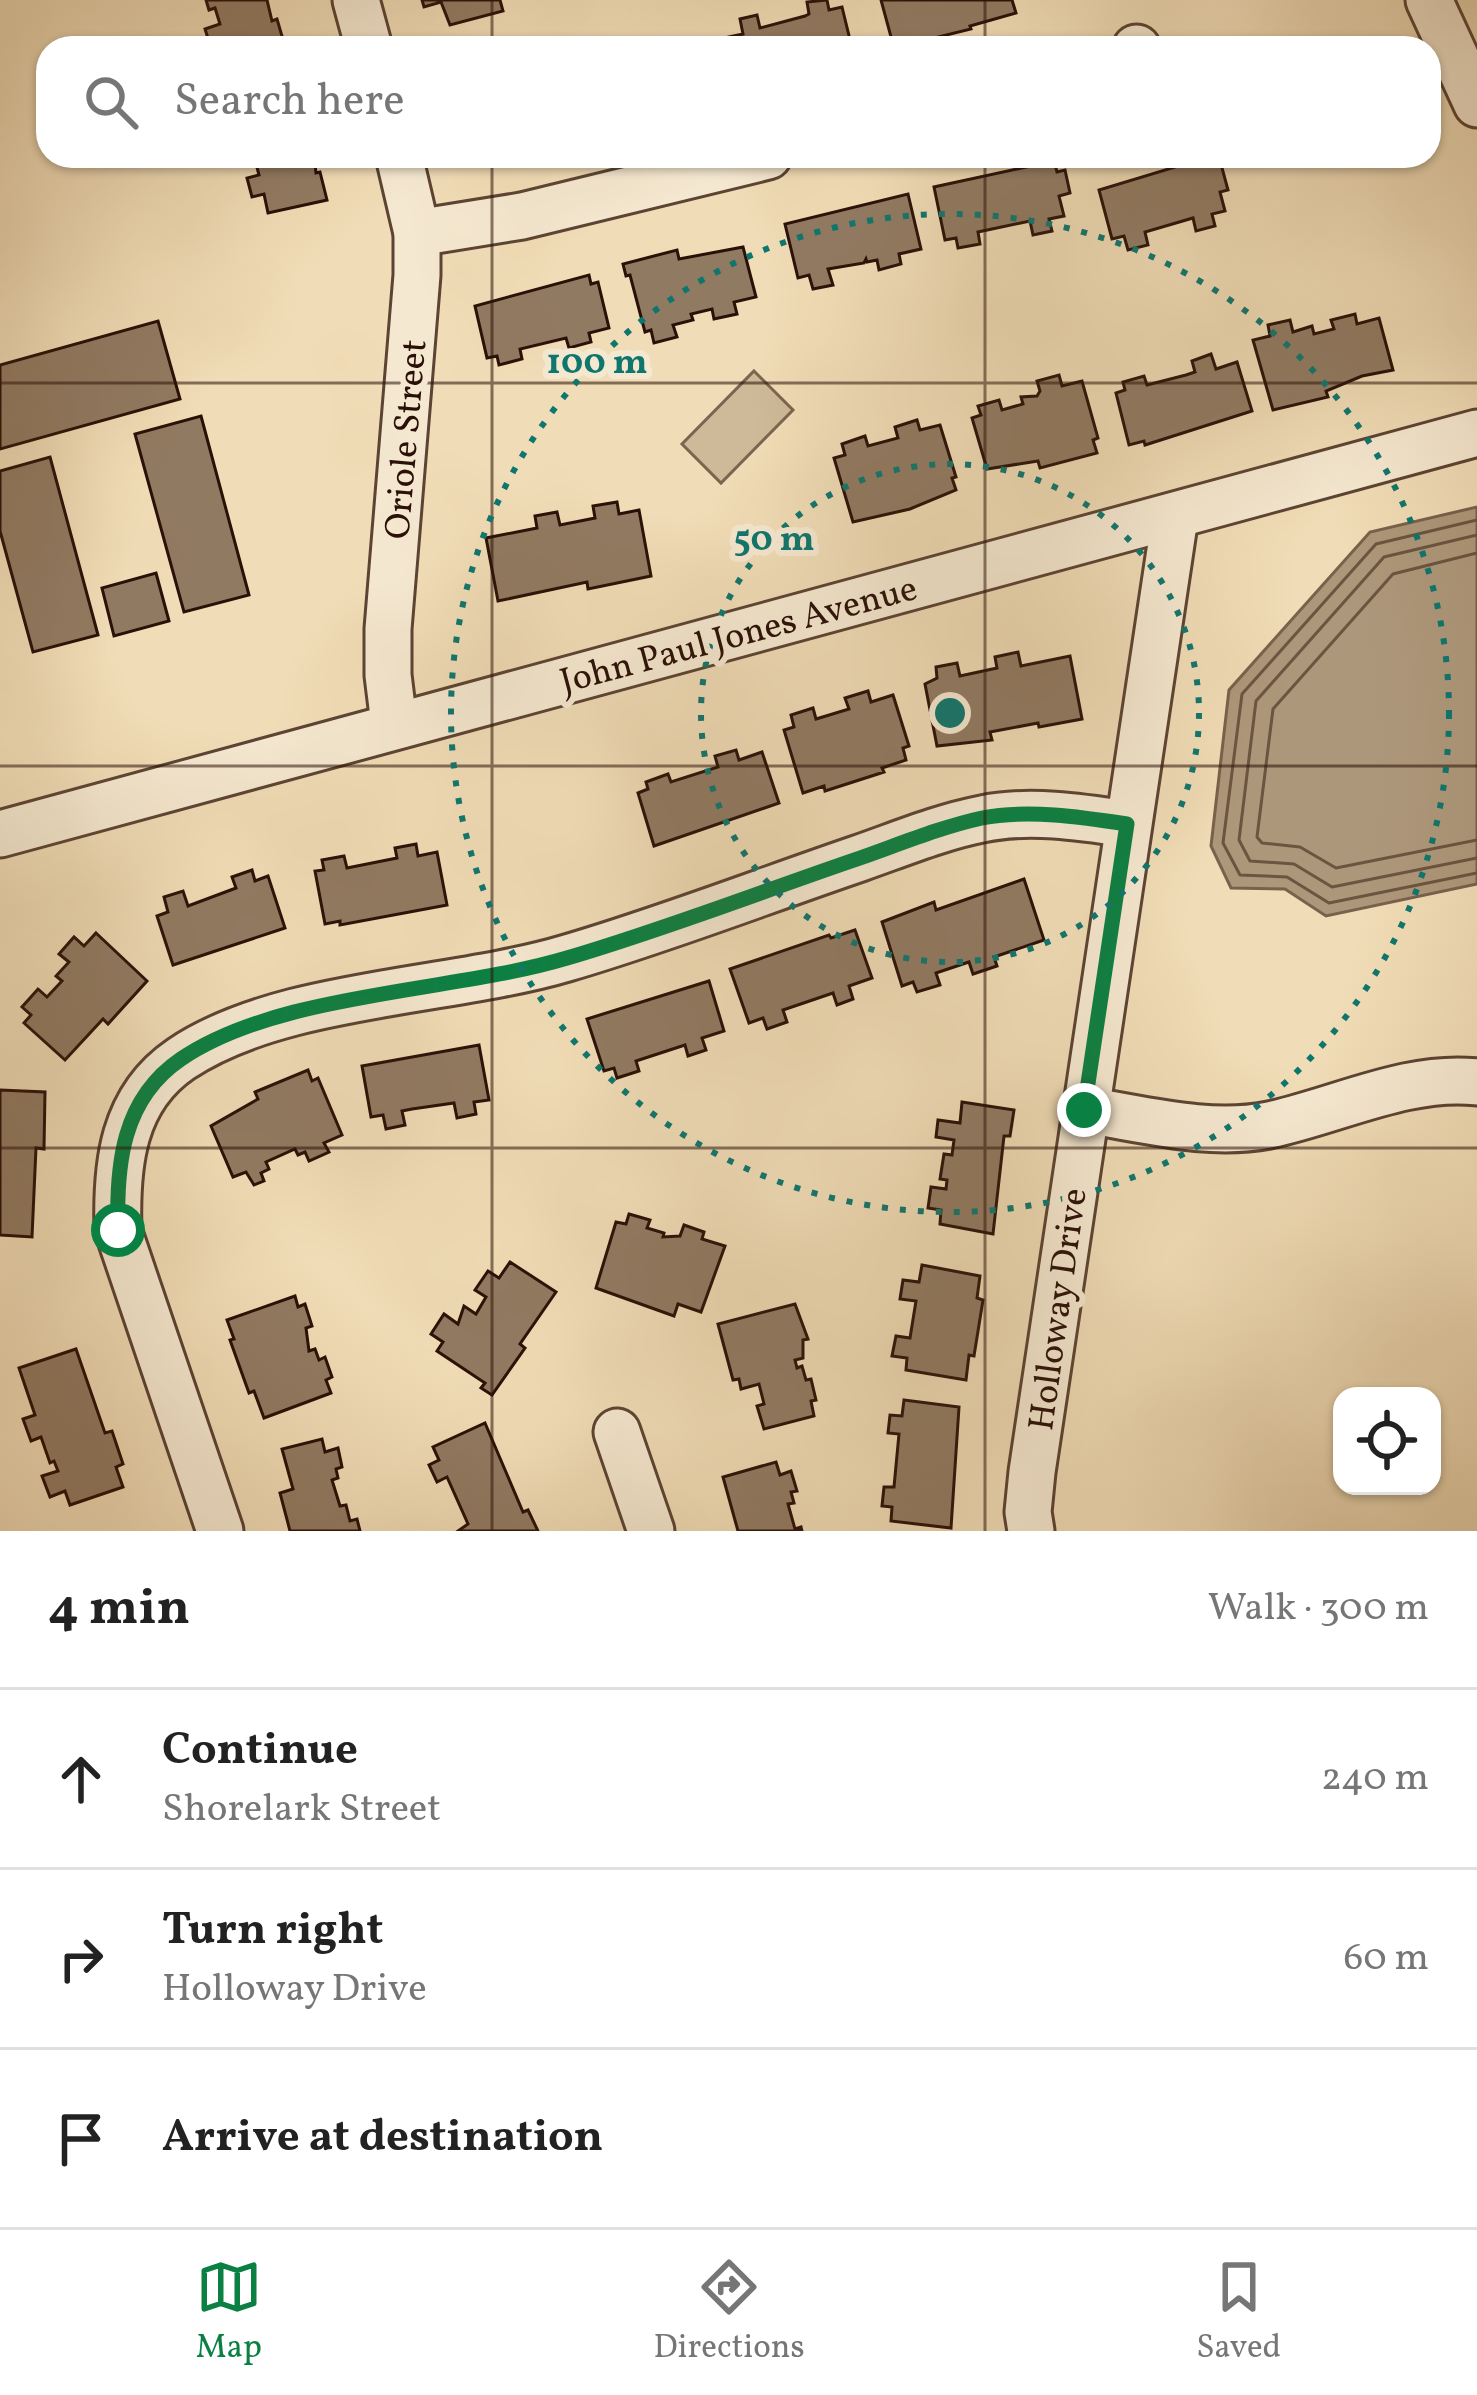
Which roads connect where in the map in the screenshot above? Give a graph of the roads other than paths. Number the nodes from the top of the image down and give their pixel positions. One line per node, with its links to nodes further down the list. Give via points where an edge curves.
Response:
1 (356, 0): 3 (street)
2 (1429, 0): 4 (street)
3 (366, 36)
4 (1477, 104)
5 (402, 168): 7 (street, Oriole Street)
6 (719, 168): 7 (street)
7 (417, 233): 10 (street, Oriole Street, via 388,629)
8 (1477, 433): 9 (street, John Paul Jones Avenue)
9 (1175, 517): 10 (street, John Paul Jones Avenue); 11 (street, Holloway Drive)
10 (394, 724): 12 (street, John Paul Jones Avenue)
11 (1127, 824): 14 (street, Holloway Drive); 16 (street, via 984,818 565,959 311,1009 228,1033 178,1061 146,1092 124,1135 118,1230)
12 (0, 834)
13 (1477, 1082): 14 (street, via 1423,1084 1241,1128)
14 (1084, 1110): 18 (street, Holloway Drive, via 1032,1472)
15 (617, 1432): 17 (street)
16 (220, 1531)
17 (651, 1531)
18 (1031, 1531)

